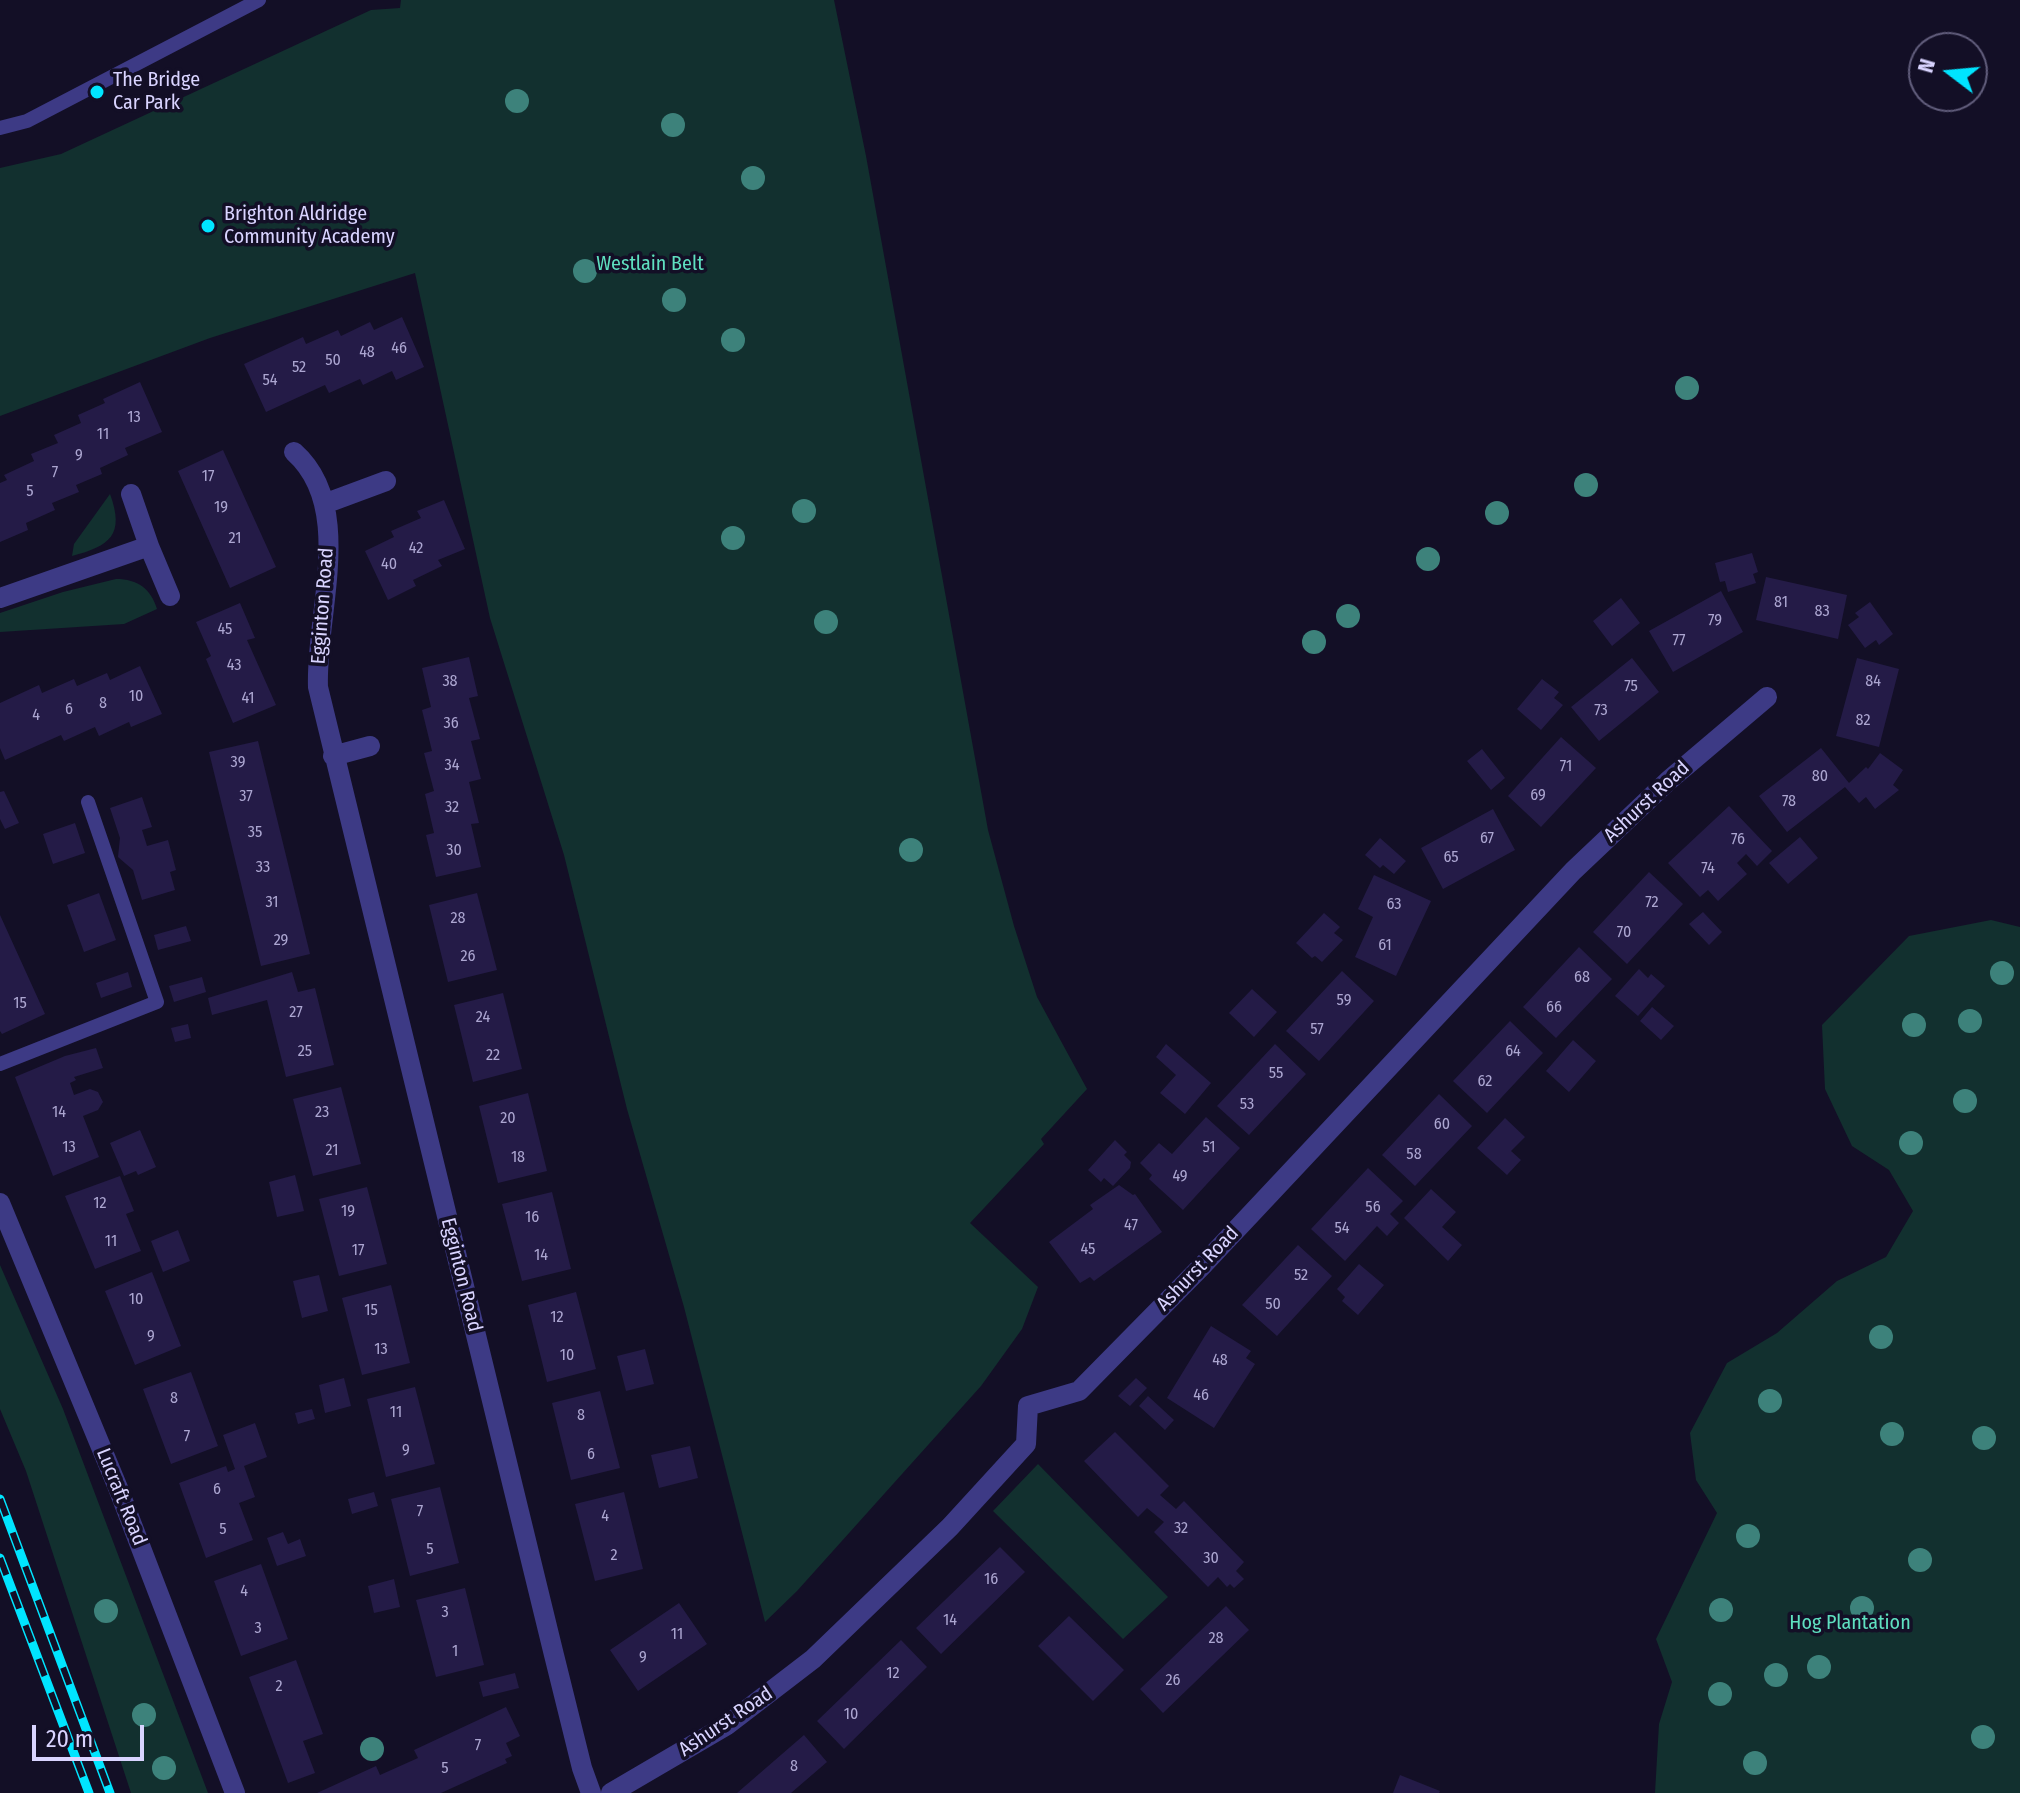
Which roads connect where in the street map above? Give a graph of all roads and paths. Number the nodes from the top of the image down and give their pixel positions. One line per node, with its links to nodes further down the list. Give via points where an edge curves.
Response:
1 (259, 0): 2 (lane, via 27,121)
2 (0, 128)
3 (294, 452): 6 (street, Egginton Road, via 312,473)
4 (386, 481): 6 (street)
5 (131, 494): 7 (street)
6 (324, 504): 12 (street, Egginton Road, via 328,545 317,661)
7 (149, 546): 8 (street); 9 (street)
8 (170, 596)
9 (0, 598)
10 (1767, 697): 18 (street, Ashurst Road, via 1573,871 1079,1391 1028,1406 1026,1444 857,1618 804,1667 727,1725)
11 (370, 746): 12 (street)
12 (333, 756): 17 (street, Egginton Road)
13 (88, 802): 14 (lane, via 157,1002)
14 (0, 1064)
15 (0, 1203): 16 (street, Lucraft Road, via 118,1488)
16 (235, 1793)
17 (591, 1793)
18 (611, 1793)

